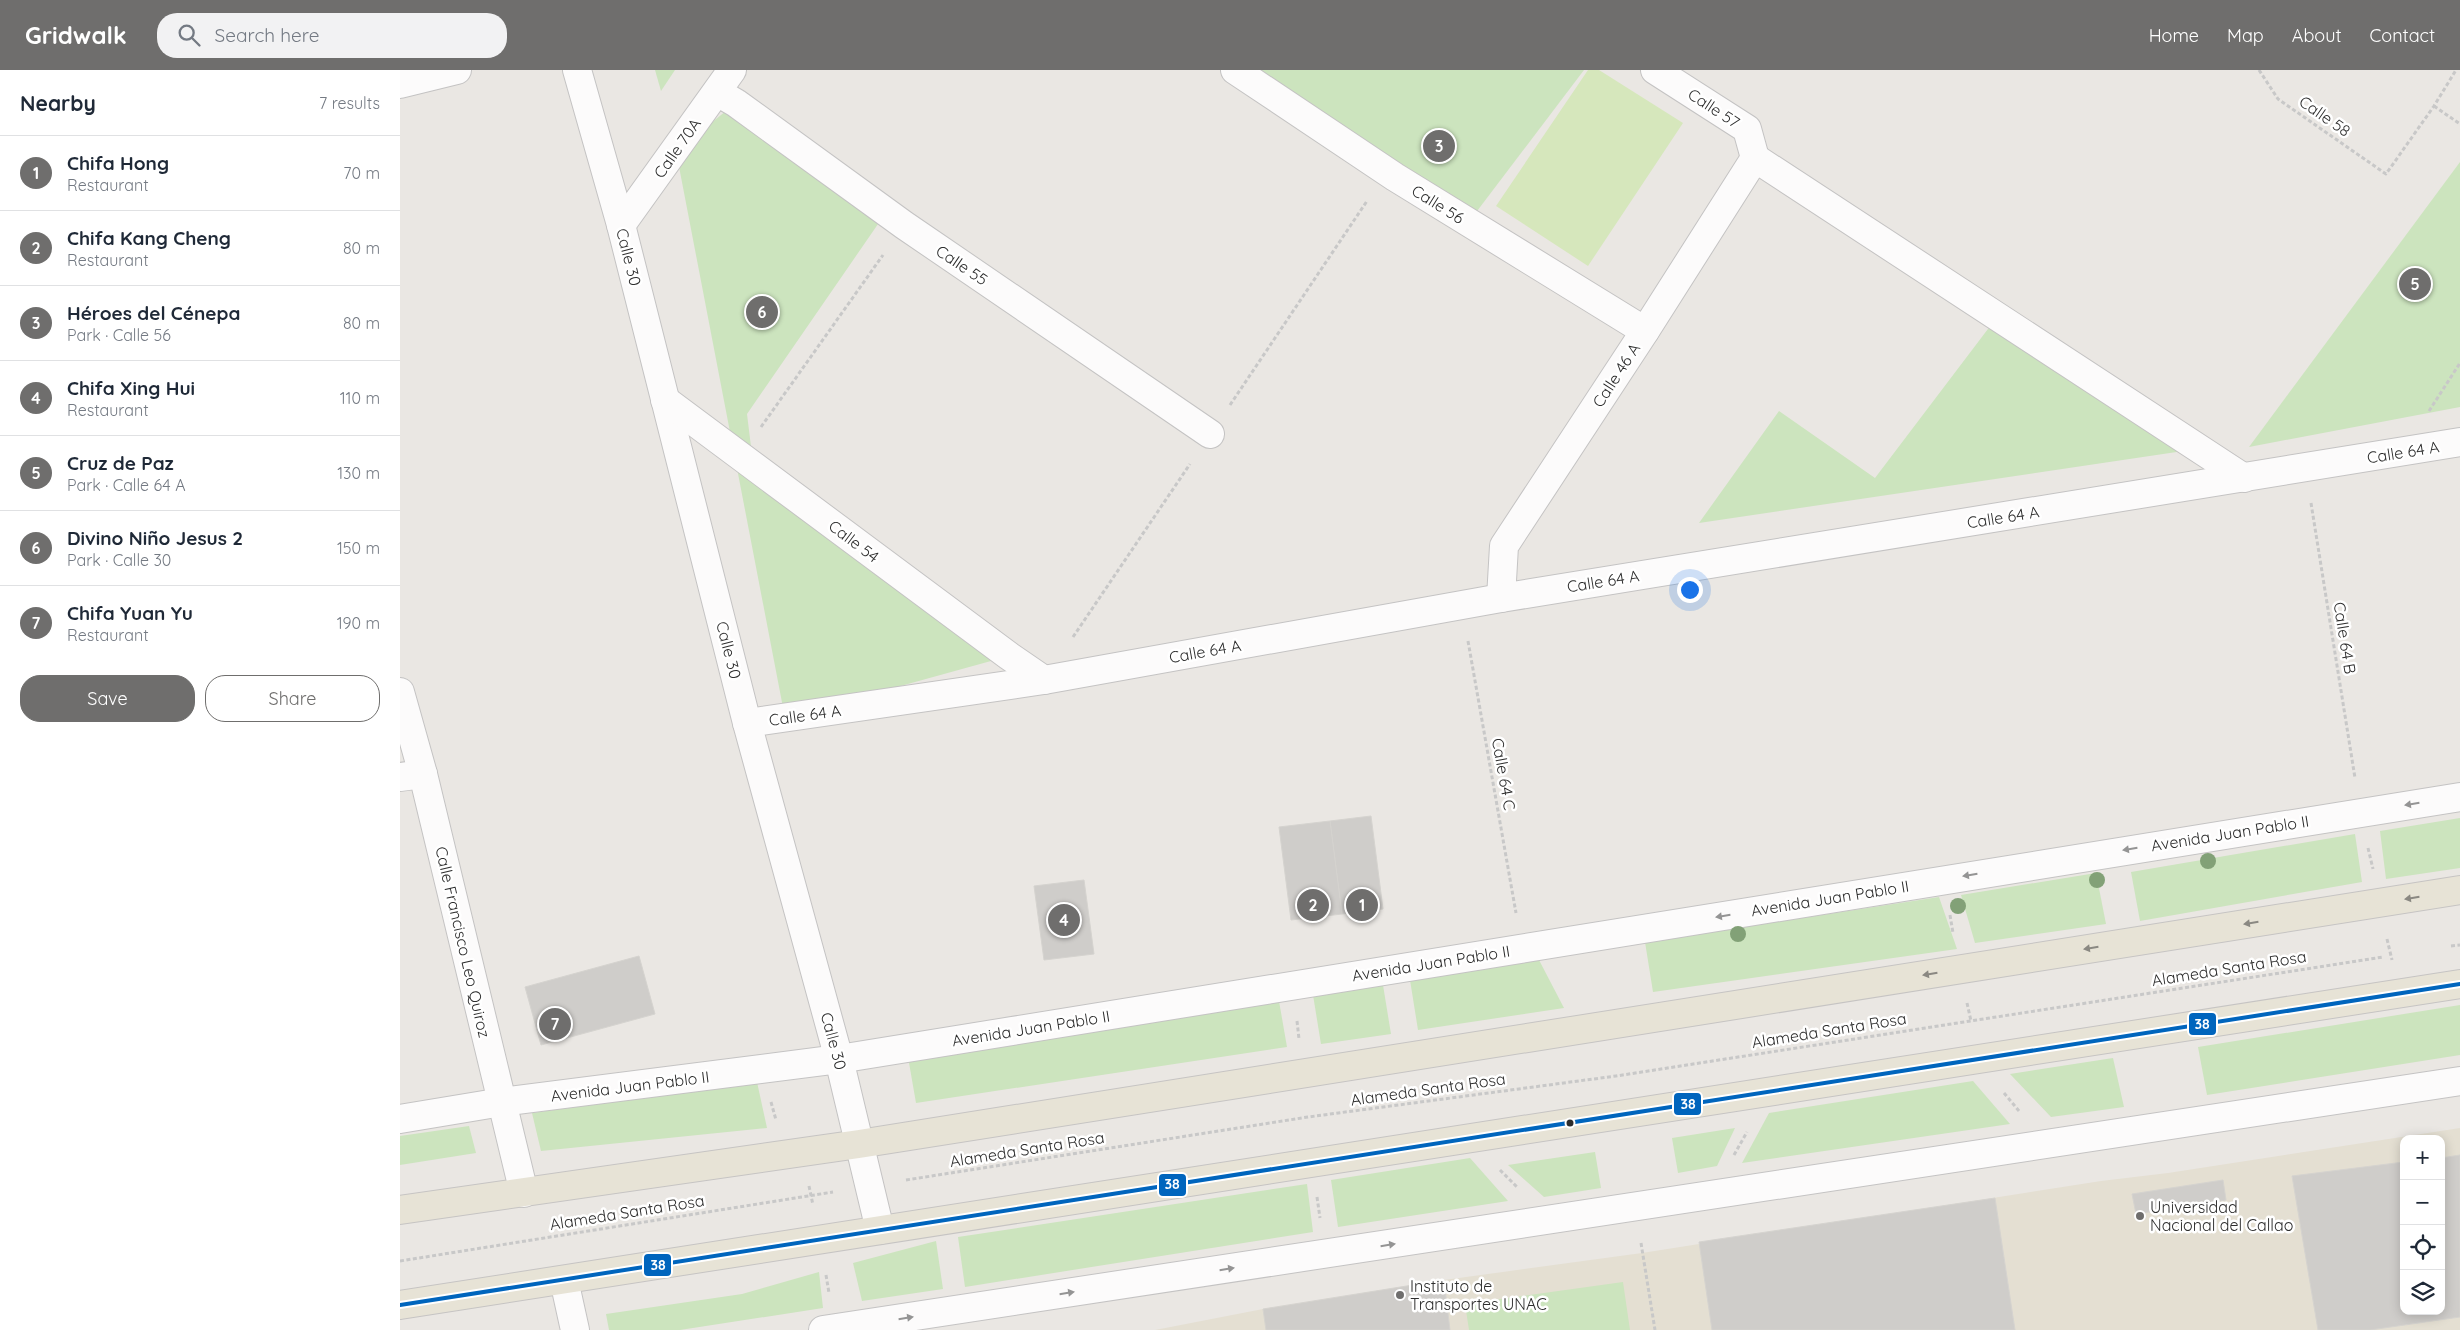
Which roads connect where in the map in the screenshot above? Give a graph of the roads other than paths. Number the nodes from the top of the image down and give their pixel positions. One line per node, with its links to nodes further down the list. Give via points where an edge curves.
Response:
1 (458, 70): 6 (street)
2 (576, 70): 9 (street, Calle 30)
3 (732, 70): 7 (street, Calle 70A)
4 (1235, 70): 10 (street, Calle 56, via 1395,177)
5 (1655, 70): 8 (street, Calle 57, via 1747,129)
6 (400, 84)
7 (717, 92): 9 (street, Calle 70A); 12 (street, Calle 55, via 904,225)
8 (1756, 158): 10 (street, Calle 46 A); 14 (street)
9 (622, 225): 11 (street, Calle 30)
10 (1645, 330): 15 (street, Calle 46 A, via 1504,546)
11 (665, 400): 16 (street, Calle 54); 18 (street, Calle 30)
12 (1210, 434)
13 (2460, 442): 14 (street, Calle 64 A)
14 (2244, 478): 15 (street, Calle 64 A)
15 (1501, 598): 16 (street, Calle 64 A)
16 (1044, 680): 18 (street, Calle 64 A)
17 (400, 692): 19 (street, Calle Francisco Leo Quiroz)
18 (748, 723): 23 (street, Calle 30)
19 (411, 775): 25 (street, Calle Francisco Leo Quiroz)
20 (2460, 797): 23 (street, Avenida Juan Pablo II, one-way to 23)
21 (2460, 890): 27 (main road, one-way to 27)
22 (2460, 984): 30 (main road)
23 (839, 1059): 25 (street, Avenida Juan Pablo II); 27 (street, Calle 30)
24 (2460, 1081): 33 (street, one-way to 24)
25 (502, 1102): 26 (street, Avenida Juan Pablo II); 28 (street, Calle Francisco Leo Quiroz)
26 (400, 1119)
27 (859, 1144): 28 (main road); 30 (street, Calle 30)
28 (524, 1193): 29 (main road)
29 (400, 1210)
30 (880, 1230): 31 (main road)
31 (564, 1280): 32 (main road); 34 (street)
32 (400, 1305)
33 (831, 1329)
34 (575, 1330)

